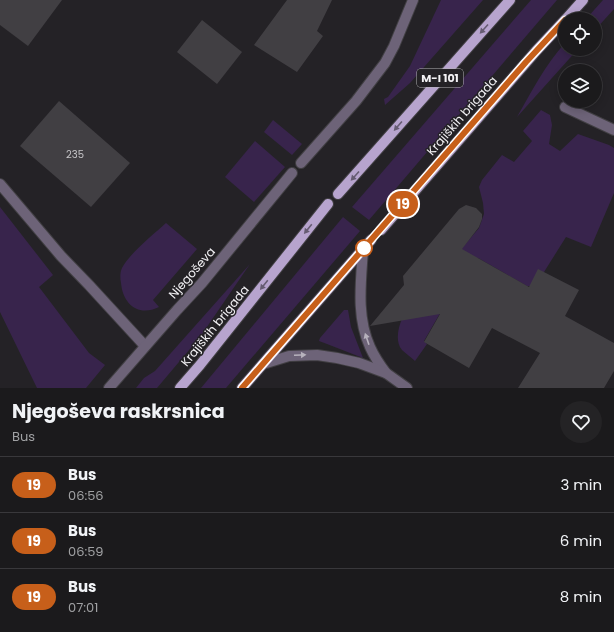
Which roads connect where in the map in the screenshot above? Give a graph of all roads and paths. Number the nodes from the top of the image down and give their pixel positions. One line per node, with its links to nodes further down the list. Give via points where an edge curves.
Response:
1 (413, 0): 8 (street, via 385,63 356,101)
2 (510, 0): 11 (main road, M-I 101, one-way to 11)
3 (583, 0): 4 (main road, Krajiških brigada)
4 (572, 12)
5 (558, 27): 13 (main road, Krajiških brigada)
6 (567, 108): 7 (street)
7 (614, 130)
8 (301, 163)
9 (292, 173): 16 (street, Njegoševa, via 202,283)
10 (0, 184): 16 (street, via 61,256)
11 (338, 194)
12 (328, 204): 20 (main road, Krajiških brigada, one-way to 20)
13 (381, 230)
14 (371, 240): 15 (main road)
15 (363, 249): 17 (main road); 18 (street, one-way to 15, via 370,346 364,328 360,302)
16 (145, 346): 19 (street, Njegoševa)
17 (263, 364): 18 (street, one-way to 18, via 289,356 317,355 359,363); 21 (main road)
18 (386, 373): 22 (street)
19 (109, 388)
20 (180, 388)
21 (242, 388)
22 (407, 388)

